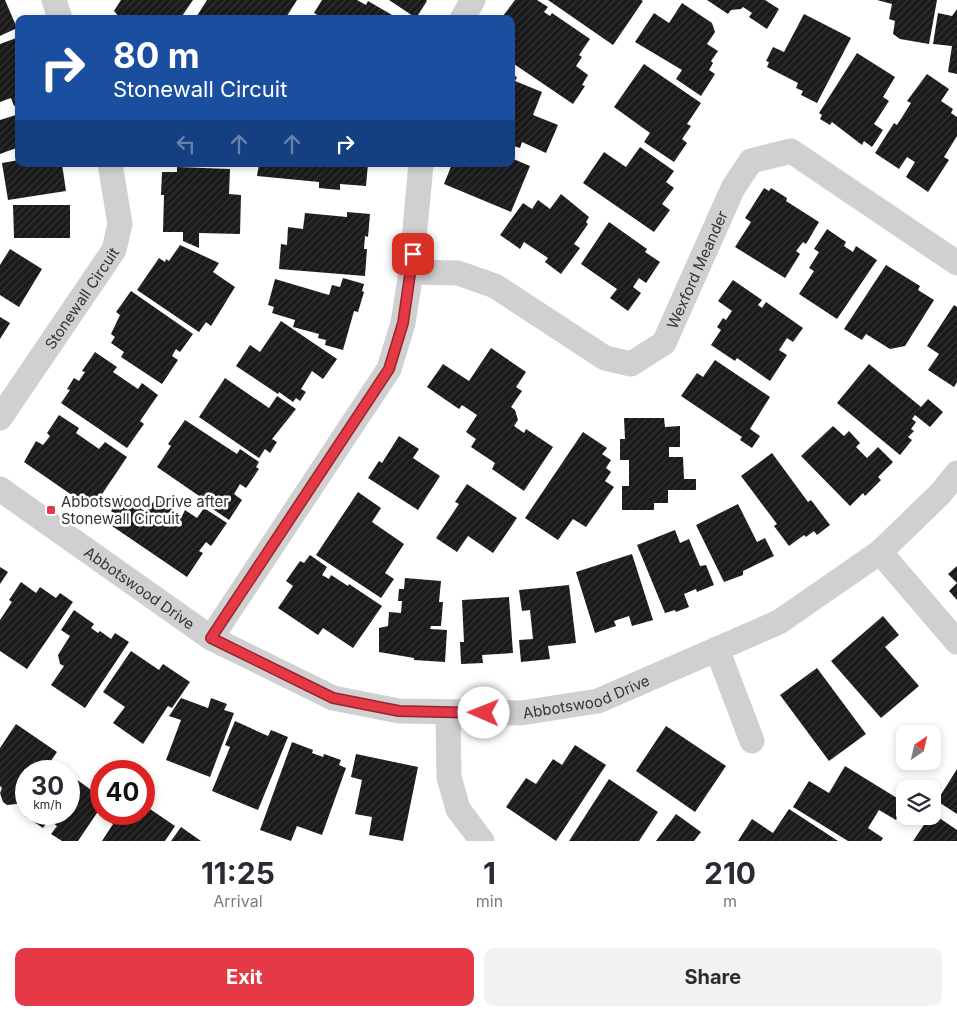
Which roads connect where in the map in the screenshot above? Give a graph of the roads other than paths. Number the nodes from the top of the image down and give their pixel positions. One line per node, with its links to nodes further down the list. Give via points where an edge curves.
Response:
1 (54, 0): 3 (street)
2 (473, 0): 4 (street)
3 (59, 15)
4 (464, 15)
5 (110, 167): 9 (street, Stonewall Circuit, via 120,224 114,250)
6 (421, 167): 8 (street)
7 (957, 262): 8 (street, Wexford Meander, via 791,152 751,161 733,188 664,343 631,364 605,358 495,286 458,274)
8 (411, 272): 13 (street, via 403,323 389,369)
9 (0, 418)
10 (957, 473): 12 (street, Abbotswood Drive)
11 (0, 489): 13 (street, Abbotswood Drive)
12 (880, 552): 14 (street); 15 (street, Abbotswood Drive, via 779,622)
13 (211, 638): 16 (street, Abbotswood Drive, via 333,698 399,711)
14 (957, 642)
15 (717, 649): 16 (street, Abbotswood Drive, via 598,701 521,713); 17 (street)
16 (448, 712): 18 (street, via 449,777 458,809)
17 (752, 741)
18 (482, 841)

